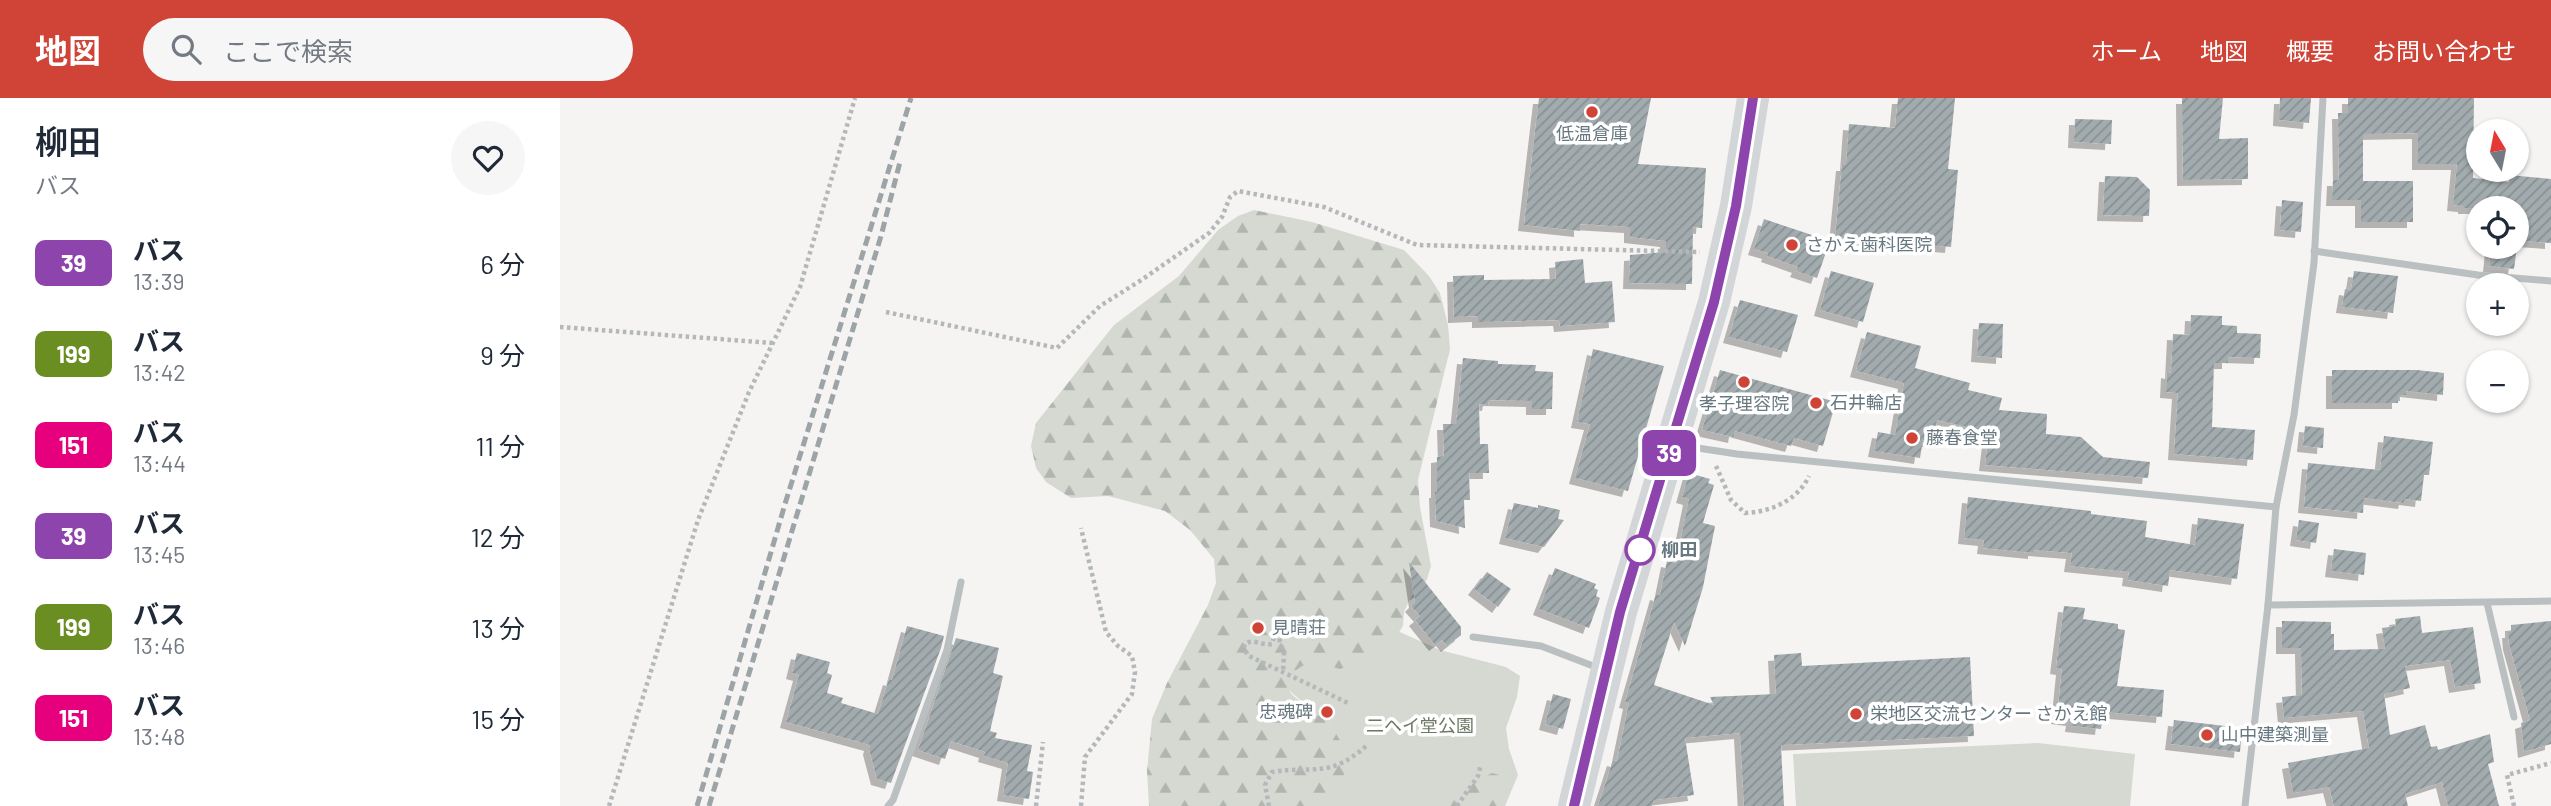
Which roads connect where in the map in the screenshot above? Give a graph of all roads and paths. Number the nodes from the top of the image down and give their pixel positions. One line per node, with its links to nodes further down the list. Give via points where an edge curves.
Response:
1 (855, 98): 9 (path, via 800,287)
2 (1753, 98): 5 (highway)
3 (2323, 98): 4 (street)
4 (2314, 251): 6 (street); 13 (street, via 2294,415)
5 (1725, 253): 7 (path, via 1417,245 1324,207 1238,191 1209,233 1100,306 1057,348); 10 (highway)
6 (2551, 281)
7 (886, 312)
8 (560, 327): 9 (path)
9 (773, 343): 30 (path, via 698,520)
10 (1672, 444): 11 (street); 22 (highway)
11 (1711, 450): 12 (street); 12 (path, via 1731,500 1745,513 1775,508 1801,491)
12 (1812, 461): 13 (street)
13 (2276, 508): 18 (street)
14 (1081, 528): 33 (path, via 1106,632 1132,656 1135,672 1132,694 1085,757)
15 (961, 582): 31 (street, via 947,650)
16 (2551, 601): 17 (street)
17 (2487, 603): 18 (street); 25 (street)
18 (2268, 605): 37 (street)
19 (1274, 617): 20 (path)
20 (1276, 630): 23 (path, via 1284,654); 23 (path, via 1272,644 1254,641 1244,645 1247,655)
21 (1473, 637): 22 (street, via 1541,646)
22 (1606, 671): 36 (highway)
23 (1283, 672): 24 (path)
24 (1348, 703)
25 (2514, 717)
26 (1043, 742): 32 (path)
27 (1366, 746): 34 (path, via 1331,768 1272,772 1265,785)
28 (2551, 762): 38 (path, via 2507,775)
29 (1481, 764): 35 (path)
30 (609, 806)
31 (888, 806)
32 (1037, 806)
33 (1081, 806)
34 (1269, 806)
35 (1457, 806)
36 (1574, 806)
37 (2245, 806)
38 (2514, 806)

